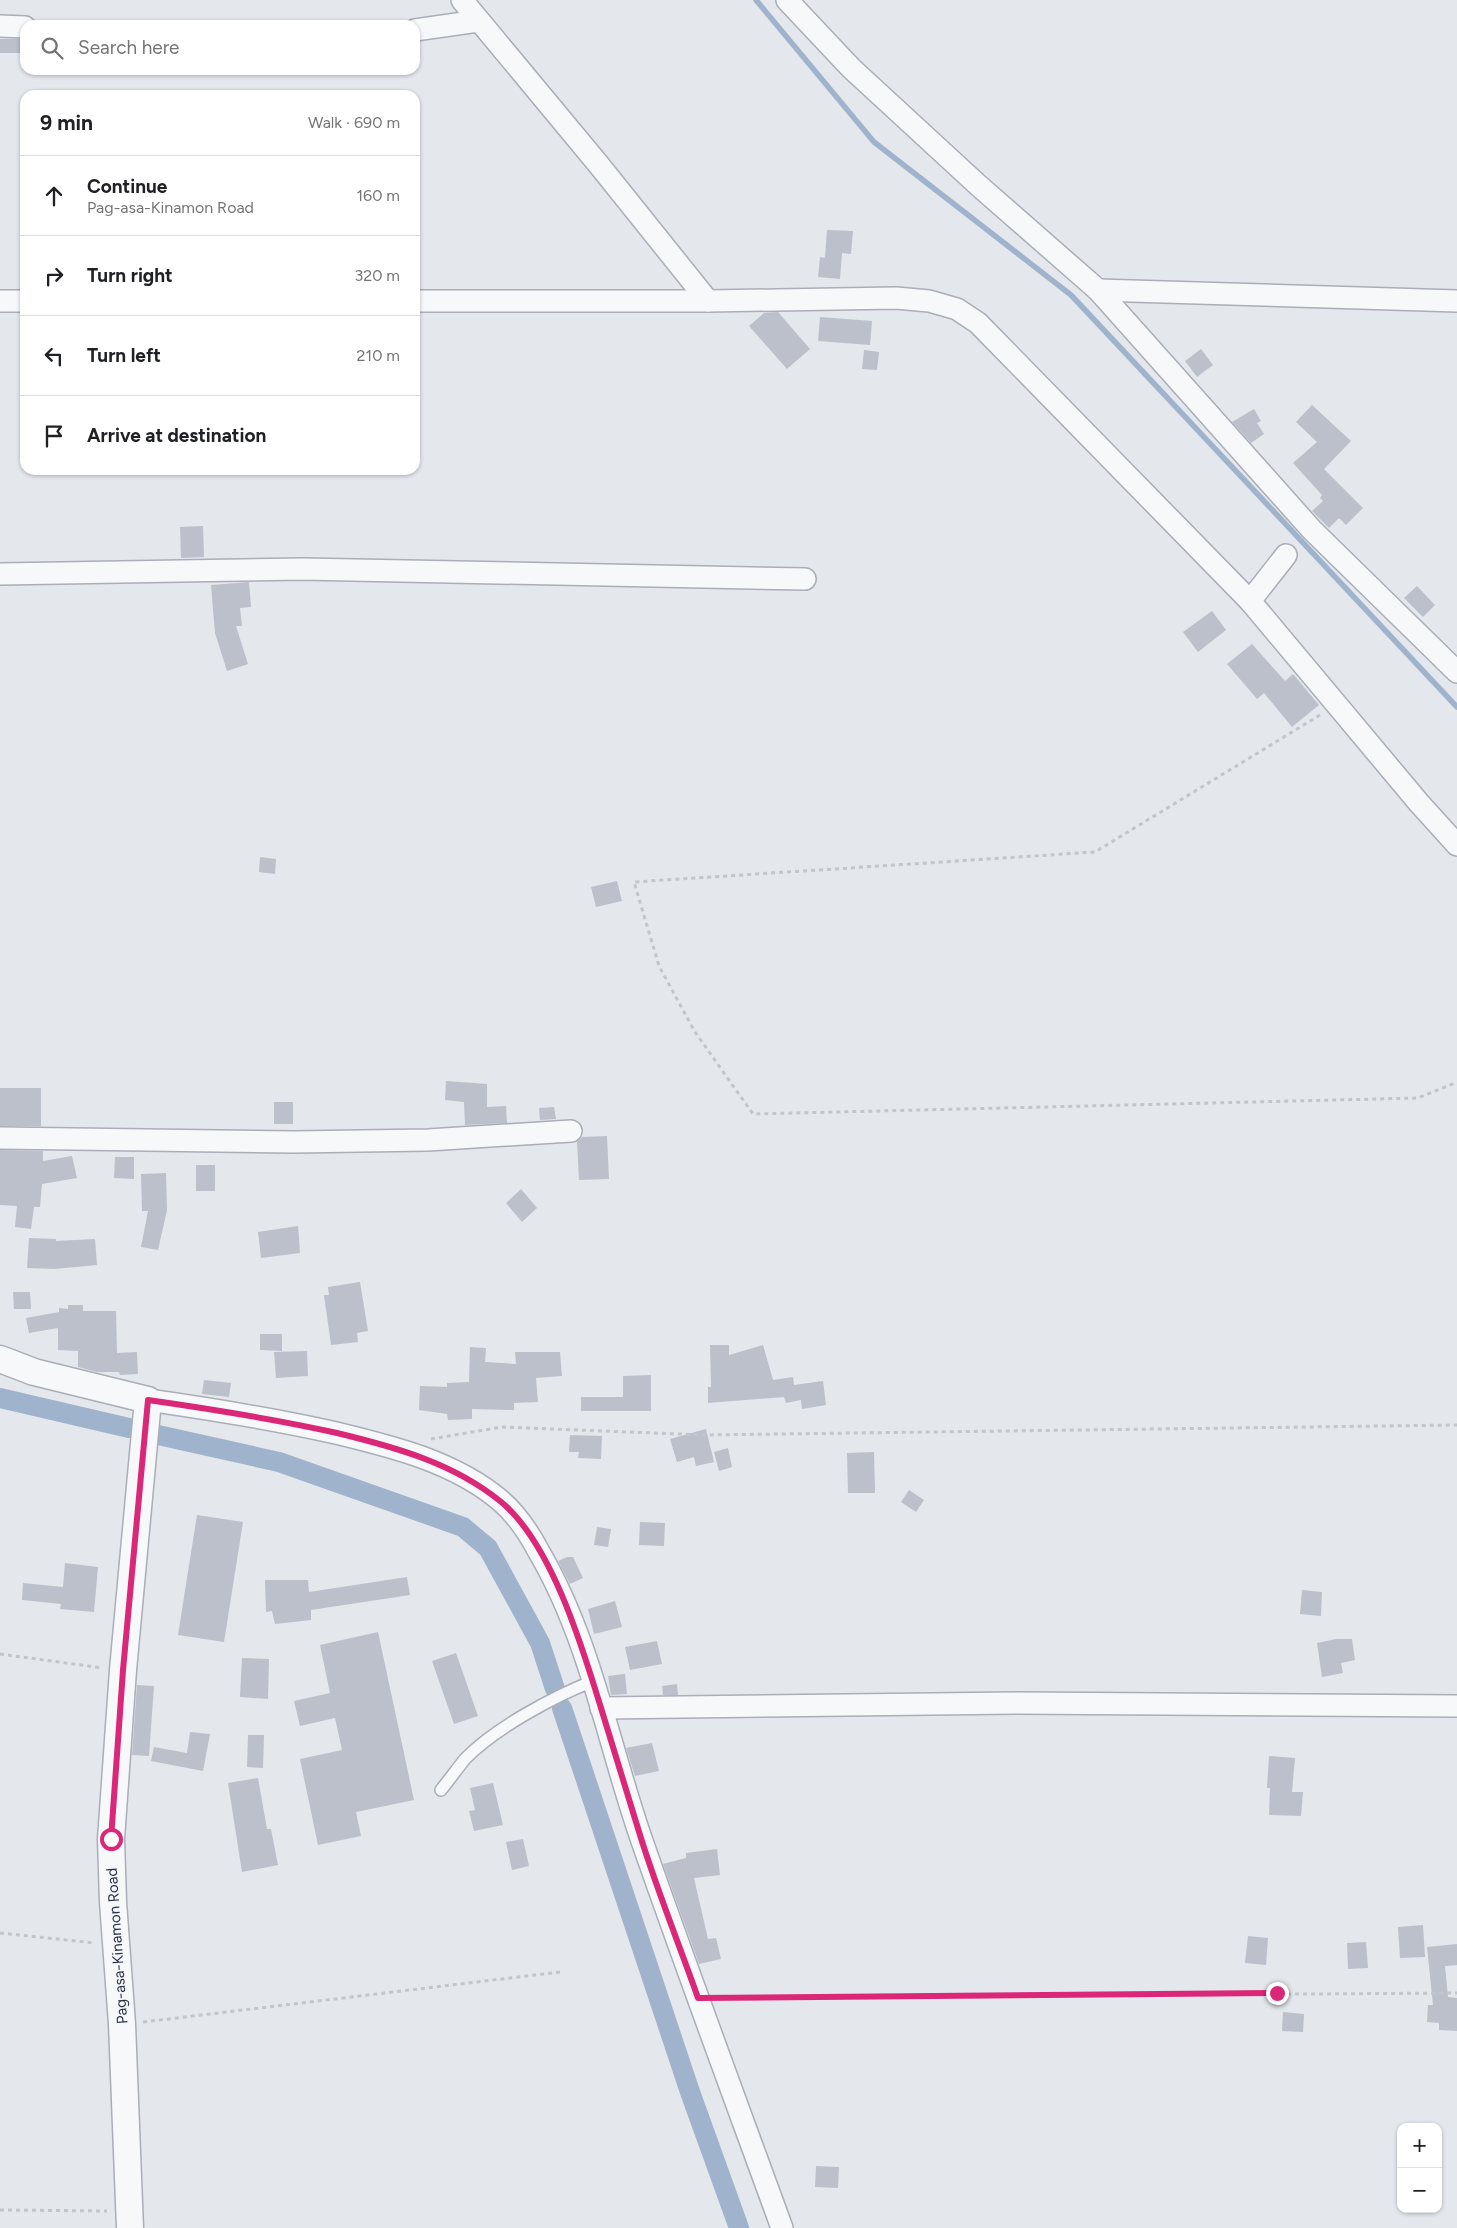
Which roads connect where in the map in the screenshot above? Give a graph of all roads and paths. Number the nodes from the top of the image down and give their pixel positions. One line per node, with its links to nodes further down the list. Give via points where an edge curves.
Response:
1 (462, 0): 3 (street)
2 (787, 0): 7 (street, via 858,74 978,186)
3 (478, 21): 6 (street); 11 (street)
4 (0, 26): 5 (street)
5 (20, 27)
6 (420, 29)
7 (1098, 290): 12 (street); 17 (street, via 1309,532)
8 (0, 301): 9 (street)
9 (20, 301)
10 (420, 301): 11 (street)
11 (708, 301): 16 (street, via 896,298 929,301 957,309 978,323)
12 (1457, 301)
13 (1286, 556): 16 (street)
14 (0, 574): 15 (street, via 303,569)
15 (805, 579)
16 (1250, 601): 18 (street)
17 (1457, 672)
18 (1337, 704): 19 (street); 20 (path, via 1095,852 634,882 659,966 695,1032 753,1114 1418,1098)
19 (1457, 845)
20 (1457, 1082)
21 (571, 1131): 22 (street, via 428,1140 294,1142)
22 (0, 1138)
23 (0, 1359): 24 (street, via 34,1372)
24 (148, 1400): 28 (street, Pag-asa-Kinamon Road); 29 (street, via 247,1414 391,1446 468,1479 501,1502 525,1528 567,1606)
25 (1457, 1425): 26 (path, via 704,1435 502,1426)
26 (428, 1440)
27 (0, 1654): 28 (path)
28 (123, 1670): 34 (street, Pag-asa-Kinamon Road, via 111,1839)
29 (593, 1681): 31 (street); 32 (lane, via 567,1692 487,1740 466,1759)
30 (1457, 1706): 31 (street, via 1016,1702)
31 (601, 1708): 37 (street, via 641,1837)
32 (441, 1790)
33 (0, 1933): 34 (path)
34 (116, 1945): 38 (street, Pag-asa-Kinamon Road)
35 (560, 1972): 38 (path)
36 (1457, 1993): 37 (path)
37 (698, 1998): 41 (street)
38 (122, 2024): 40 (street, Pag-asa-Kinamon Road)
39 (0, 2210): 40 (path)
40 (130, 2220)
41 (782, 2228)

